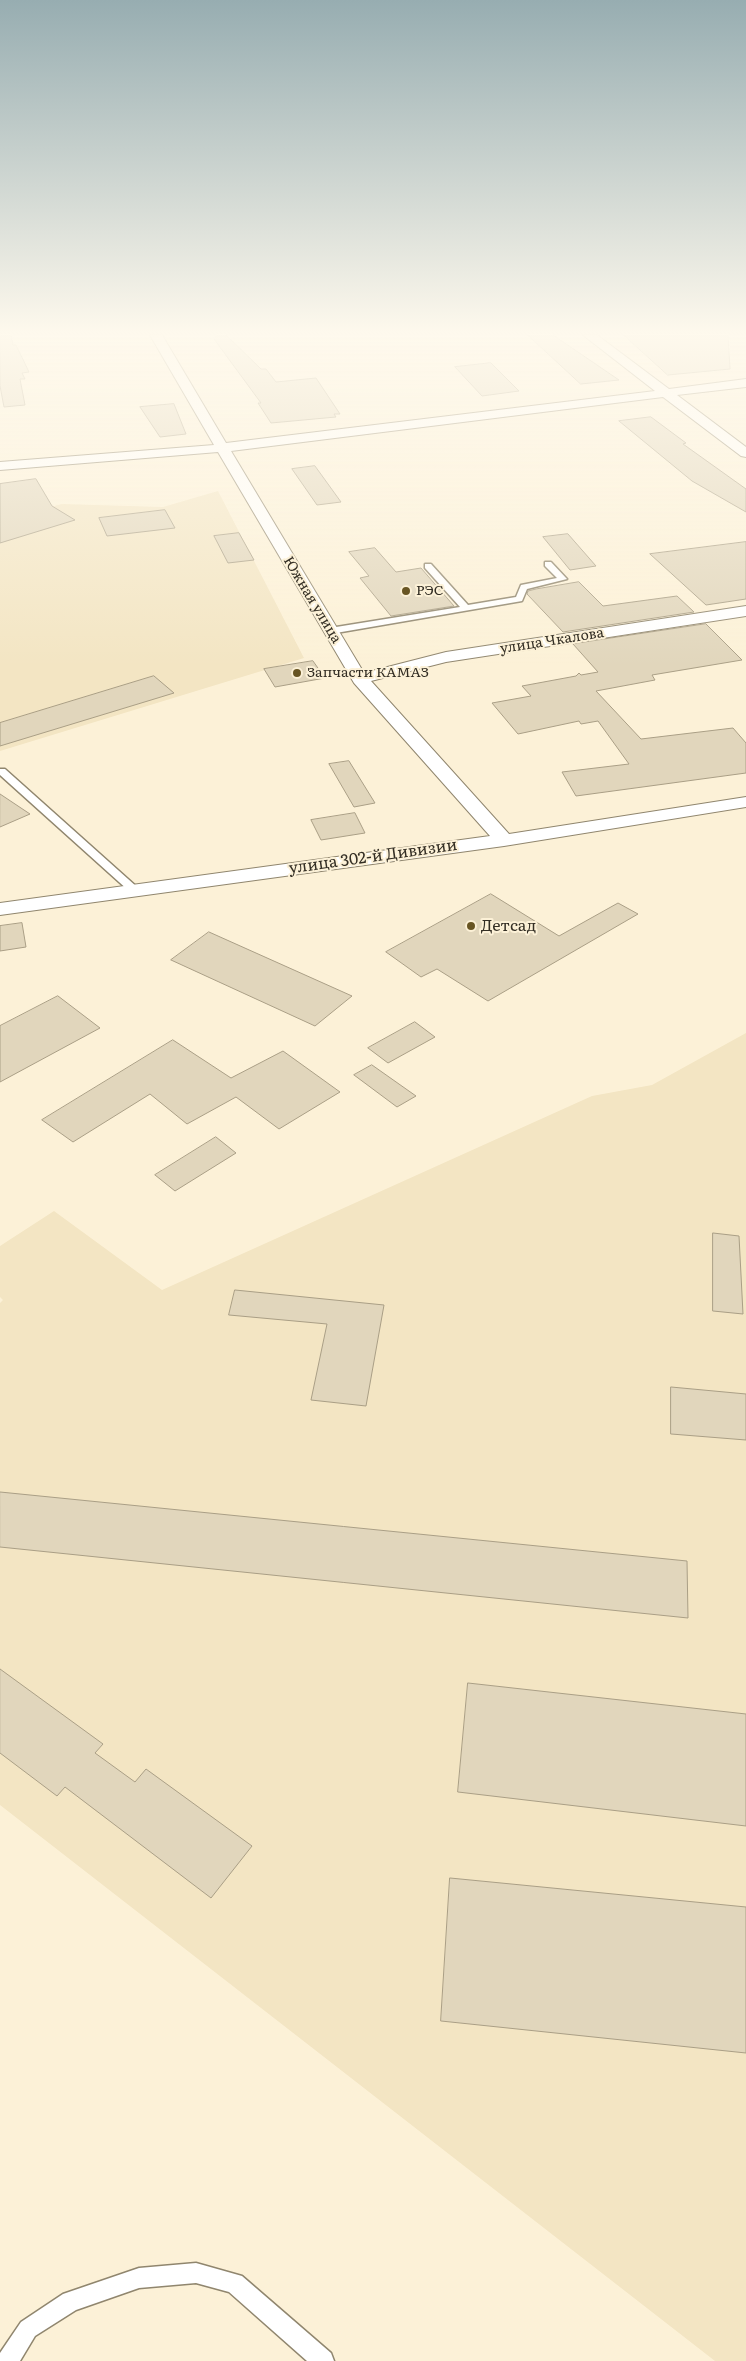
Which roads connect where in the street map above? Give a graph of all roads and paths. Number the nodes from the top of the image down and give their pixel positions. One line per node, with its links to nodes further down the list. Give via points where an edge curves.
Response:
1 (220, 445): 4 (street, Южная улица)
2 (244, 445): 4 (street)
3 (736, 445): 5 (street)
4 (222, 448): 6 (street); 11 (street, Южная улица)
5 (746, 453)
6 (0, 466)
7 (548, 564): 9 (lane, via 563,579 524,587 519,599)
8 (428, 566): 9 (lane)
9 (466, 608): 11 (lane)
10 (746, 611): 12 (street, улица Чкалова, via 446,657)
11 (330, 631): 12 (street, Южная улица)
12 (360, 678): 15 (street, Южная улица)
13 (0, 772): 16 (lane)
14 (746, 802): 15 (street, улица 302-й Дивизии)
15 (504, 840): 16 (street, улица 302-й Дивизии)
16 (133, 889): 17 (street, улица 302-й Дивизии)
17 (0, 909)
18 (8, 2361): 19 (lane, via 28,2329 70,2301 139,2278 196,2273 235,2284)
19 (323, 2361)

